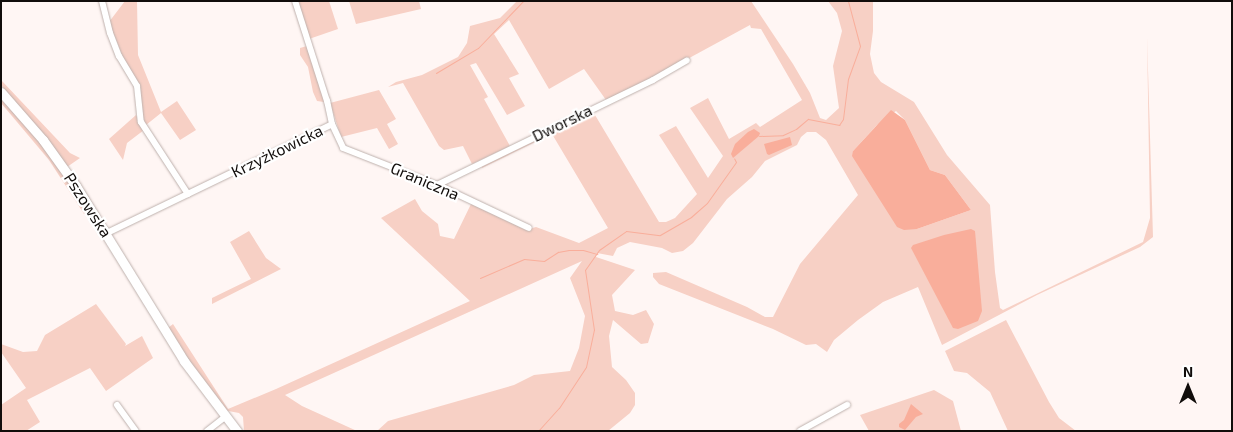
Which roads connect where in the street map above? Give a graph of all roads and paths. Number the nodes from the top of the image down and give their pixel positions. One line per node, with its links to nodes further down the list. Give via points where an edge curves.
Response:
1 (102, 1): 7 (street, via 119,56 137,86 141,122)
2 (295, 1): 5 (street, Krzyżkowicka)
3 (686, 60): 6 (street, Dworska, via 653,80)
4 (1, 92): 9 (main road, Pszowska, via 63,167)
5 (332, 124): 6 (street, Graniczna, via 343,148); 7 (street, Krzyżkowicka)
6 (437, 185): 8 (street, Graniczna)
7 (188, 194): 9 (street, Krzyżkowicka)
8 (529, 228)
9 (107, 233): 12 (main road, Pszowska, via 184,362)
10 (117, 405): 13 (street)
11 (847, 405): 16 (street)
12 (226, 417): 14 (street); 15 (main road, Pszowska)
13 (136, 431)
14 (207, 431)
15 (237, 431)
16 (800, 431)

